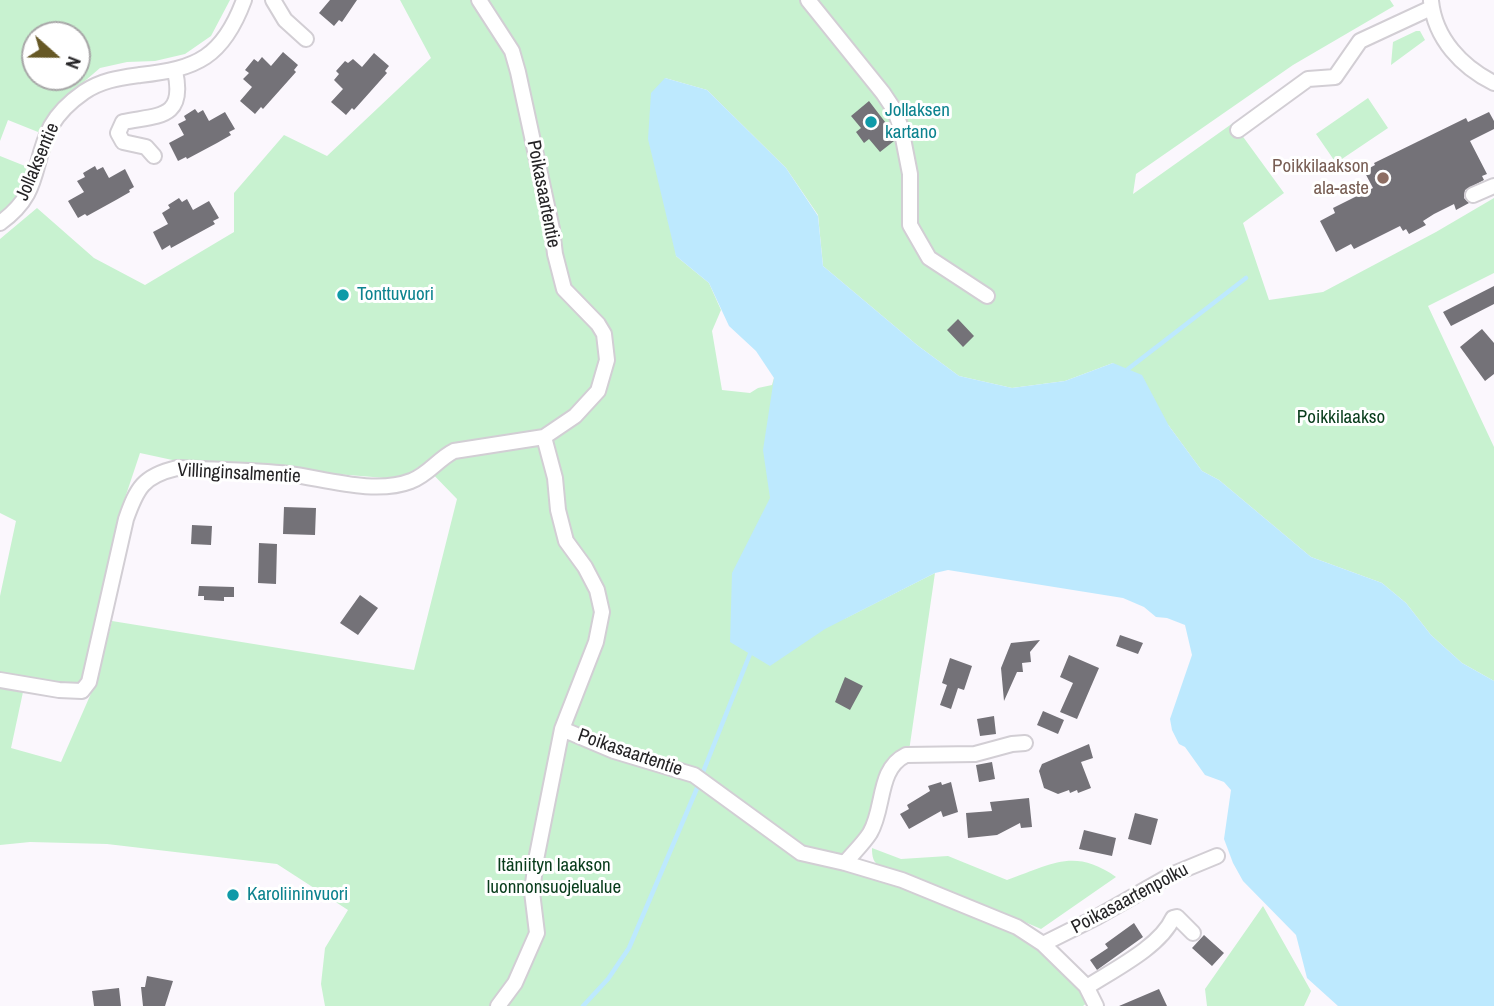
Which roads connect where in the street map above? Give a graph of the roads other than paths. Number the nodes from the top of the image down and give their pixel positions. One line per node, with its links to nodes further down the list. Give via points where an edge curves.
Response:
1 (244, 0): 7 (street, Jollaksentie, via 220,45)
2 (273, 0): 6 (street, via 285,20)
3 (479, 0): 15 (street, Poikasaartentie, via 512,51 519,72 564,289 598,324 607,348 598,391 575,416)
4 (808, 0): 14 (street, via 895,111 910,174 910,225 929,258)
5 (1431, 4): 8 (street, via 1436,24 1452,51 1471,70); 9 (street, via 1360,41 1335,77 1307,79)
6 (306, 39)
7 (175, 71): 10 (street, via 178,93 172,107 151,119 123,122 119,127 123,142 146,147); 13 (street, Jollaksentie, via 113,79 71,102 59,114 39,152 31,190)
8 (1494, 83)
9 (1238, 130)
10 (154, 156)
11 (1494, 186): 12 (street)
12 (1473, 195)
13 (0, 223)
14 (987, 296)
15 (544, 437): 16 (street, Villinginsalmentie, via 454,451 420,477 384,486 288,474 177,468 159,472 135,495 126,519 89,682 82,691); 17 (street, Poikasaartentie, via 566,541 597,590 602,612 596,642)
16 (0, 680)
17 (562, 729): 20 (street, Poikasaartentie, via 614,751 694,775 802,853); 24 (street, via 532,892 537,933 515,983)
18 (1024, 743): 20 (street, via 975,754 906,755 898,760 890,768 871,832)
19 (1217, 856): 22 (street, Poikasaartenpolku, via 1171,875)
20 (845, 863): 22 (street, Poikasaartentie, via 1000,919)
21 (1193, 933): 23 (street, via 1173,918 1152,944)
22 (1043, 944): 23 (street, Poikasaartentie)
23 (1087, 987): 25 (street, Poikasaartentie)
24 (498, 1006)
25 (1096, 1006)

